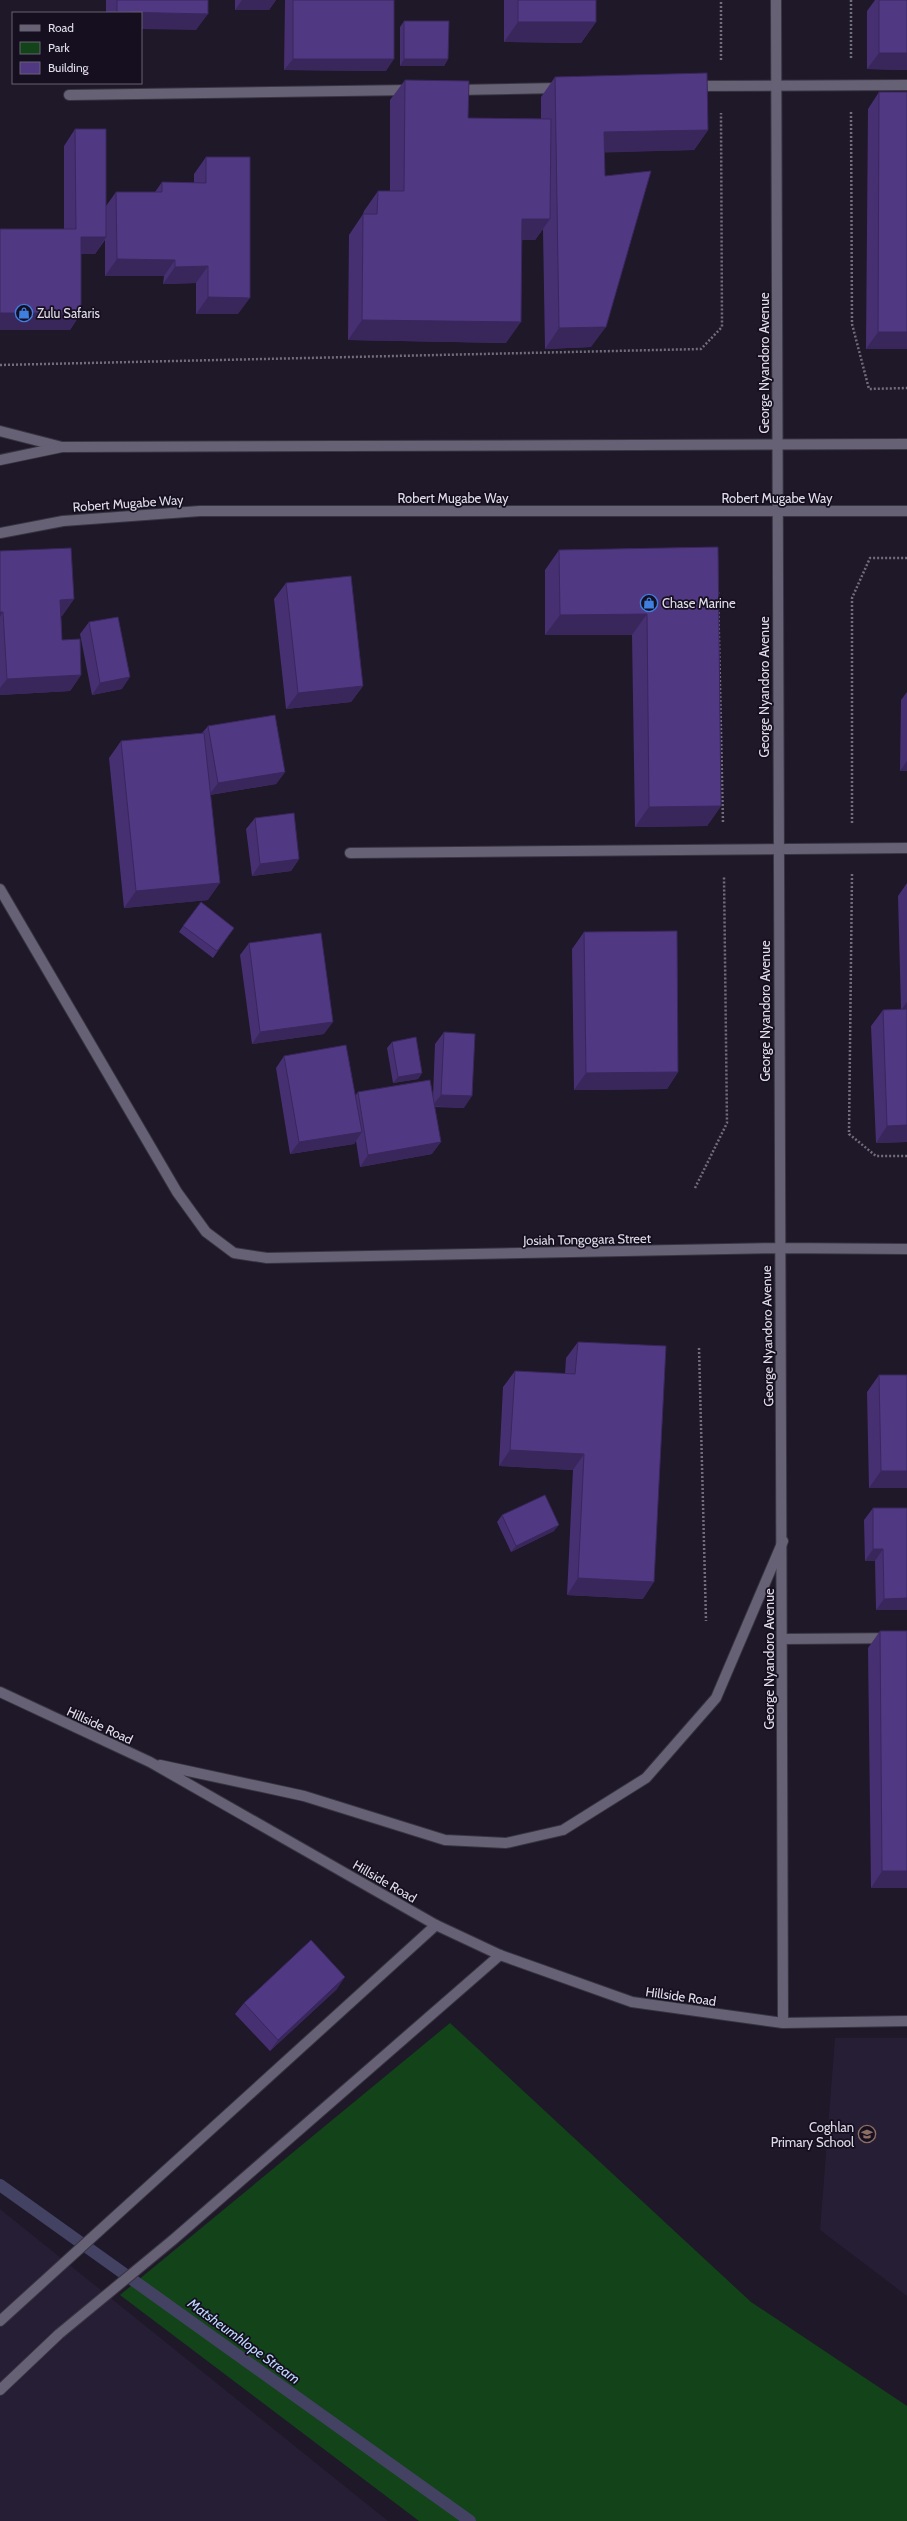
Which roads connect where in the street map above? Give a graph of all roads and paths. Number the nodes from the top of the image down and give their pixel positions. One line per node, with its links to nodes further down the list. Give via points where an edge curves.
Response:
1 (721, 0): 7 (path)
2 (776, 0): 4 (street, George Nyandoro Avenue)
3 (851, 0): 5 (path)
4 (776, 85): 5 (street); 7 (street); 16 (street, George Nyandoro Avenue)
5 (851, 85): 8 (street); 14 (path, via 852,324 869,388)
6 (681, 86): 7 (street)
7 (721, 86): 13 (path, via 722,327 701,349)
8 (907, 86)
9 (570, 88): 11 (street)
10 (419, 90): 12 (street)
11 (443, 90)
12 (69, 95)
13 (0, 365)
14 (907, 388)
15 (0, 431): 18 (street)
16 (777, 444): 17 (street); 18 (street); 20 (street, George Nyandoro Avenue)
17 (907, 444)
18 (62, 447): 19 (street)
19 (0, 460)
20 (776, 511): 21 (street, Robert Mugabe Way); 22 (street, Robert Mugabe Way, via 200,511 63,521); 23 (street, George Nyandoro Avenue)
21 (907, 511)
22 (0, 533)
23 (777, 847): 24 (street); 25 (street); 27 (street, George Nyandoro Avenue)
24 (907, 848)
25 (350, 853)
26 (0, 889): 27 (street, Josiah Tongogara Street, via 177,1192 206,1232 234,1253 267,1258)
27 (779, 1248): 28 (street, Josiah Tongogara Street); 30 (street, George Nyandoro Avenue)
28 (907, 1249)
29 (699, 1348): 31 (path)
30 (782, 1541): 33 (street, George Nyandoro Avenue); 35 (street, via 716,1698 646,1778 563,1830 506,1843 445,1840 304,1796)
31 (706, 1620)
32 (907, 1638): 33 (street)
33 (782, 1639): 39 (street, George Nyandoro Avenue)
34 (0, 1692): 35 (street, Hillside Road)
35 (150, 1762): 36 (street, Hillside Road)
36 (436, 1925): 37 (street, Hillside Road); 40 (street)
37 (500, 1955): 39 (street, Hillside Road, via 632,2002); 41 (street, via 174,2239 59,2334)
38 (907, 2022): 39 (street, Hillside Road)
39 (783, 2023)
40 (0, 2321)
41 (0, 2390)

